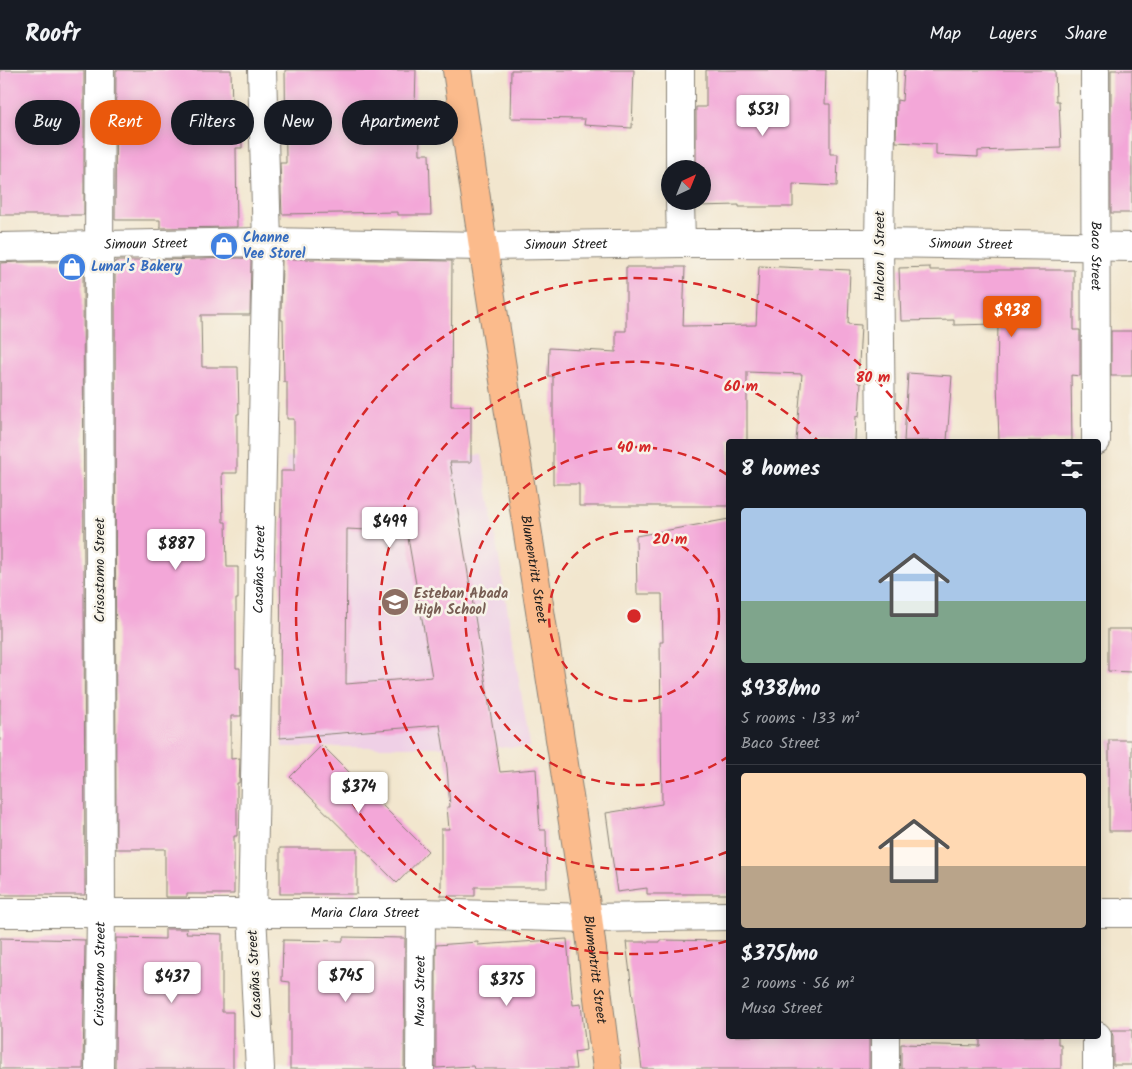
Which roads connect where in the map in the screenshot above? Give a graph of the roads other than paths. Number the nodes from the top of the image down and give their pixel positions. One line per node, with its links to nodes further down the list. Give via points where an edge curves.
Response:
1 (100, 70): 12 (street, Crisostomo Street)
2 (262, 70): 9 (street, Casañas Street)
3 (457, 70): 13 (main road, Blumentritt Street)
4 (680, 70): 7 (street)
5 (882, 70): 11 (street, Halcon 1 Street)
6 (1095, 70): 16 (street, Baco Street)
7 (680, 160)
8 (680, 210): 10 (street)
9 (267, 242): 12 (street, Simoun Street); 13 (street, Simoun Street); 24 (street, Casañas Street)
10 (681, 243): 11 (street, Simoun Street); 13 (street, Simoun Street)
11 (879, 243): 16 (street, Simoun Street); 17 (street, Halcon 1 Street)
12 (98, 246): 14 (street, Simoun Street); 19 (street, Crisostomo Street)
13 (483, 246): 26 (main road, Blumentritt Street)
14 (0, 247)
15 (1132, 247): 16 (street, Simoun Street)
16 (1096, 248): 18 (street, Baco Street)
17 (881, 439)
18 (1096, 439)
19 (101, 913): 23 (street, Maria Clara Street); 24 (street, Maria Clara Street); 29 (street, Crisostomo Street)
20 (421, 913): 24 (street, Maria Clara Street); 26 (street, Maria Clara Street); 31 (street, Musa Street)
21 (1101, 913): 22 (street)
22 (1132, 913)
23 (0, 914)
24 (252, 914): 30 (street, Casañas Street)
25 (726, 916): 26 (street, Maria Clara Street)
26 (588, 918): 32 (main road, Blumentritt Street)
27 (885, 1039): 33 (street)
28 (1097, 1039): 34 (street)
29 (99, 1069)
30 (260, 1069)
31 (420, 1069)
32 (607, 1069)
33 (885, 1069)
34 (1097, 1069)

